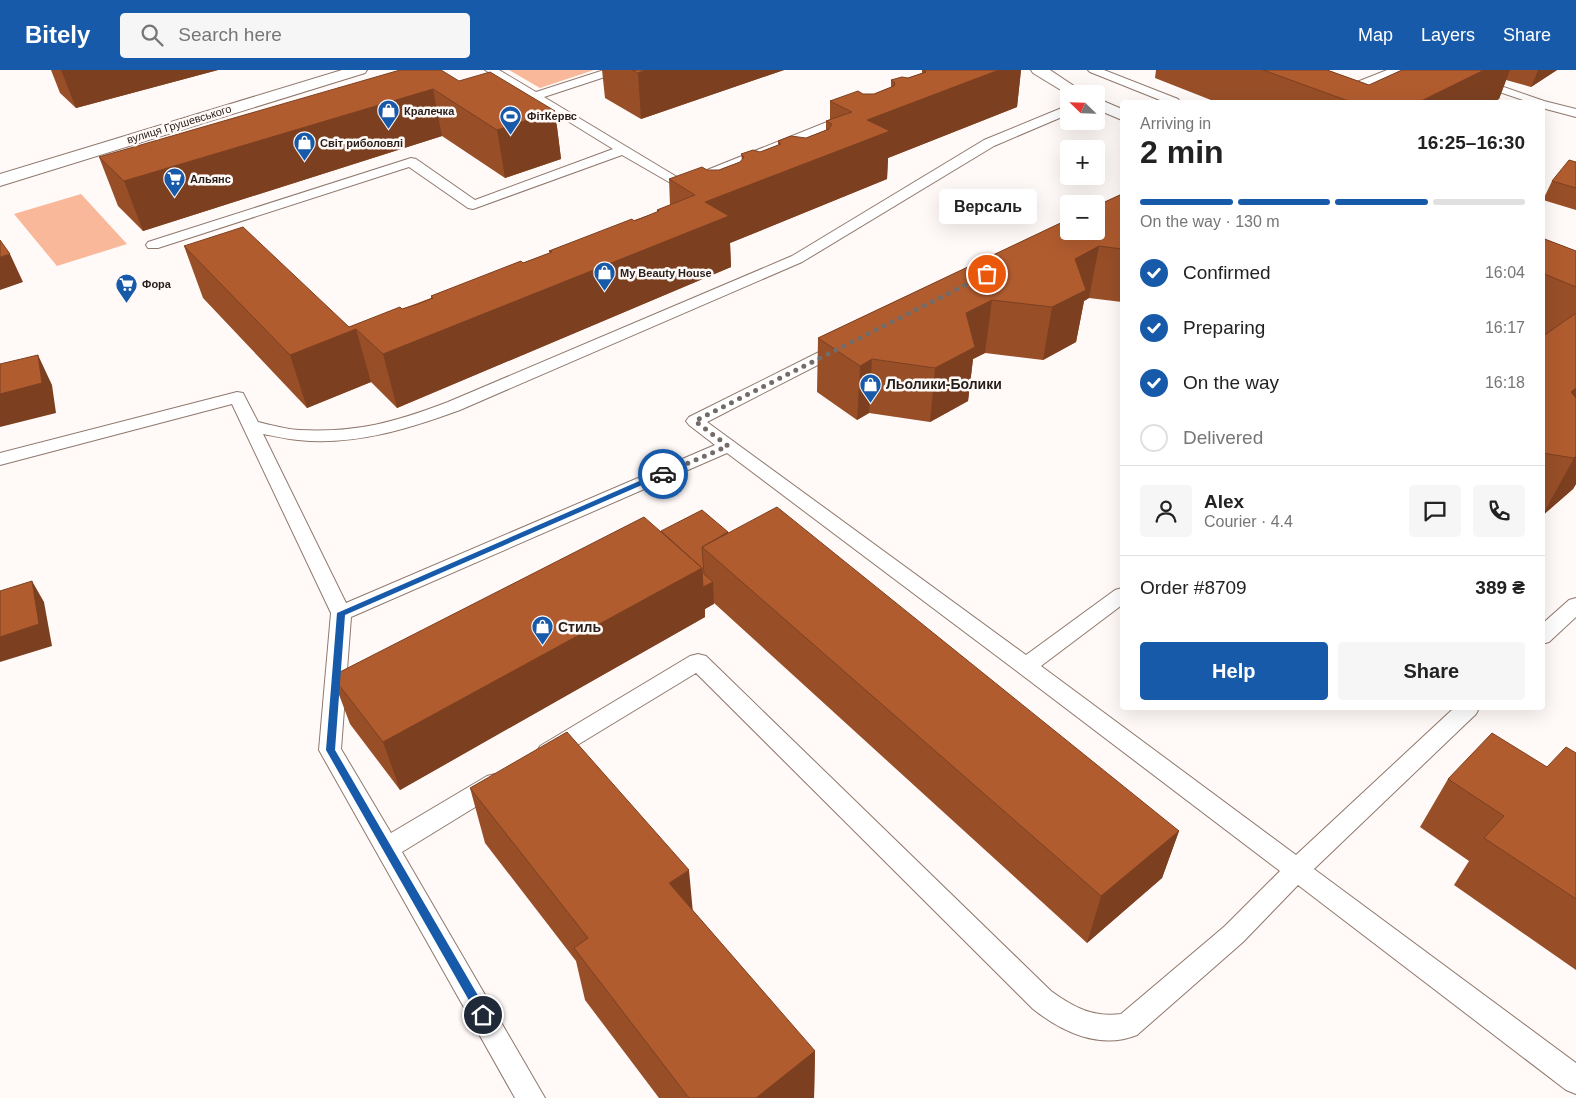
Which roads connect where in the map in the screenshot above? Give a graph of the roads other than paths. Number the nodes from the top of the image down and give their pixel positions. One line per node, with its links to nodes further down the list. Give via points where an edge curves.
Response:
1 (359, 70): 23 (street, вулиця Грушевського)
2 (616, 70): 12 (lane)
3 (1039, 70): 10 (street)
4 (1094, 70): 13 (lane)
5 (1397, 70): 11 (lane)
6 (1444, 70): 15 (lane)
7 (494, 72): 8 (lane); 12 (lane)
8 (479, 80)
9 (1344, 80): 11 (lane)
10 (1063, 85)
11 (1361, 85): 14 (lane)
12 (535, 96): 22 (lane)
13 (1169, 100)
14 (1332, 100)
15 (1532, 100)
16 (1545, 104): 20 (lane)
17 (1105, 107): 21 (street)
18 (866, 112): 22 (lane, via 681,185)
19 (1060, 113): 26 (lane, via 990,143 797,259 454,406 406,424 352,435 298,435)
20 (1576, 113)
21 (1120, 114)
22 (624, 150): 24 (lane, via 473,205 411,162)
23 (0, 180)
24 (153, 245)
25 (853, 341): 27 (lane, via 695,421)
26 (251, 426): 28 (lane, via 238,397); 31 (lane)
27 (728, 446): 31 (lane); 33 (lane)
28 (0, 459)
29 (1120, 596): 33 (lane)
30 (1576, 605): 32 (lane)
31 (341, 613): 35 (lane, via 330,750)
32 (1545, 634)
33 (1026, 666): 36 (lane)
34 (1466, 710): 36 (lane)
35 (387, 848): 36 (lane, via 698,662 1042,1000 1068,1018 1090,1026 1112,1029 1127,1026 1234,934); 38 (lane)
36 (1297, 870): 37 (lane)
37 (1576, 1080)
38 (531, 1098)

